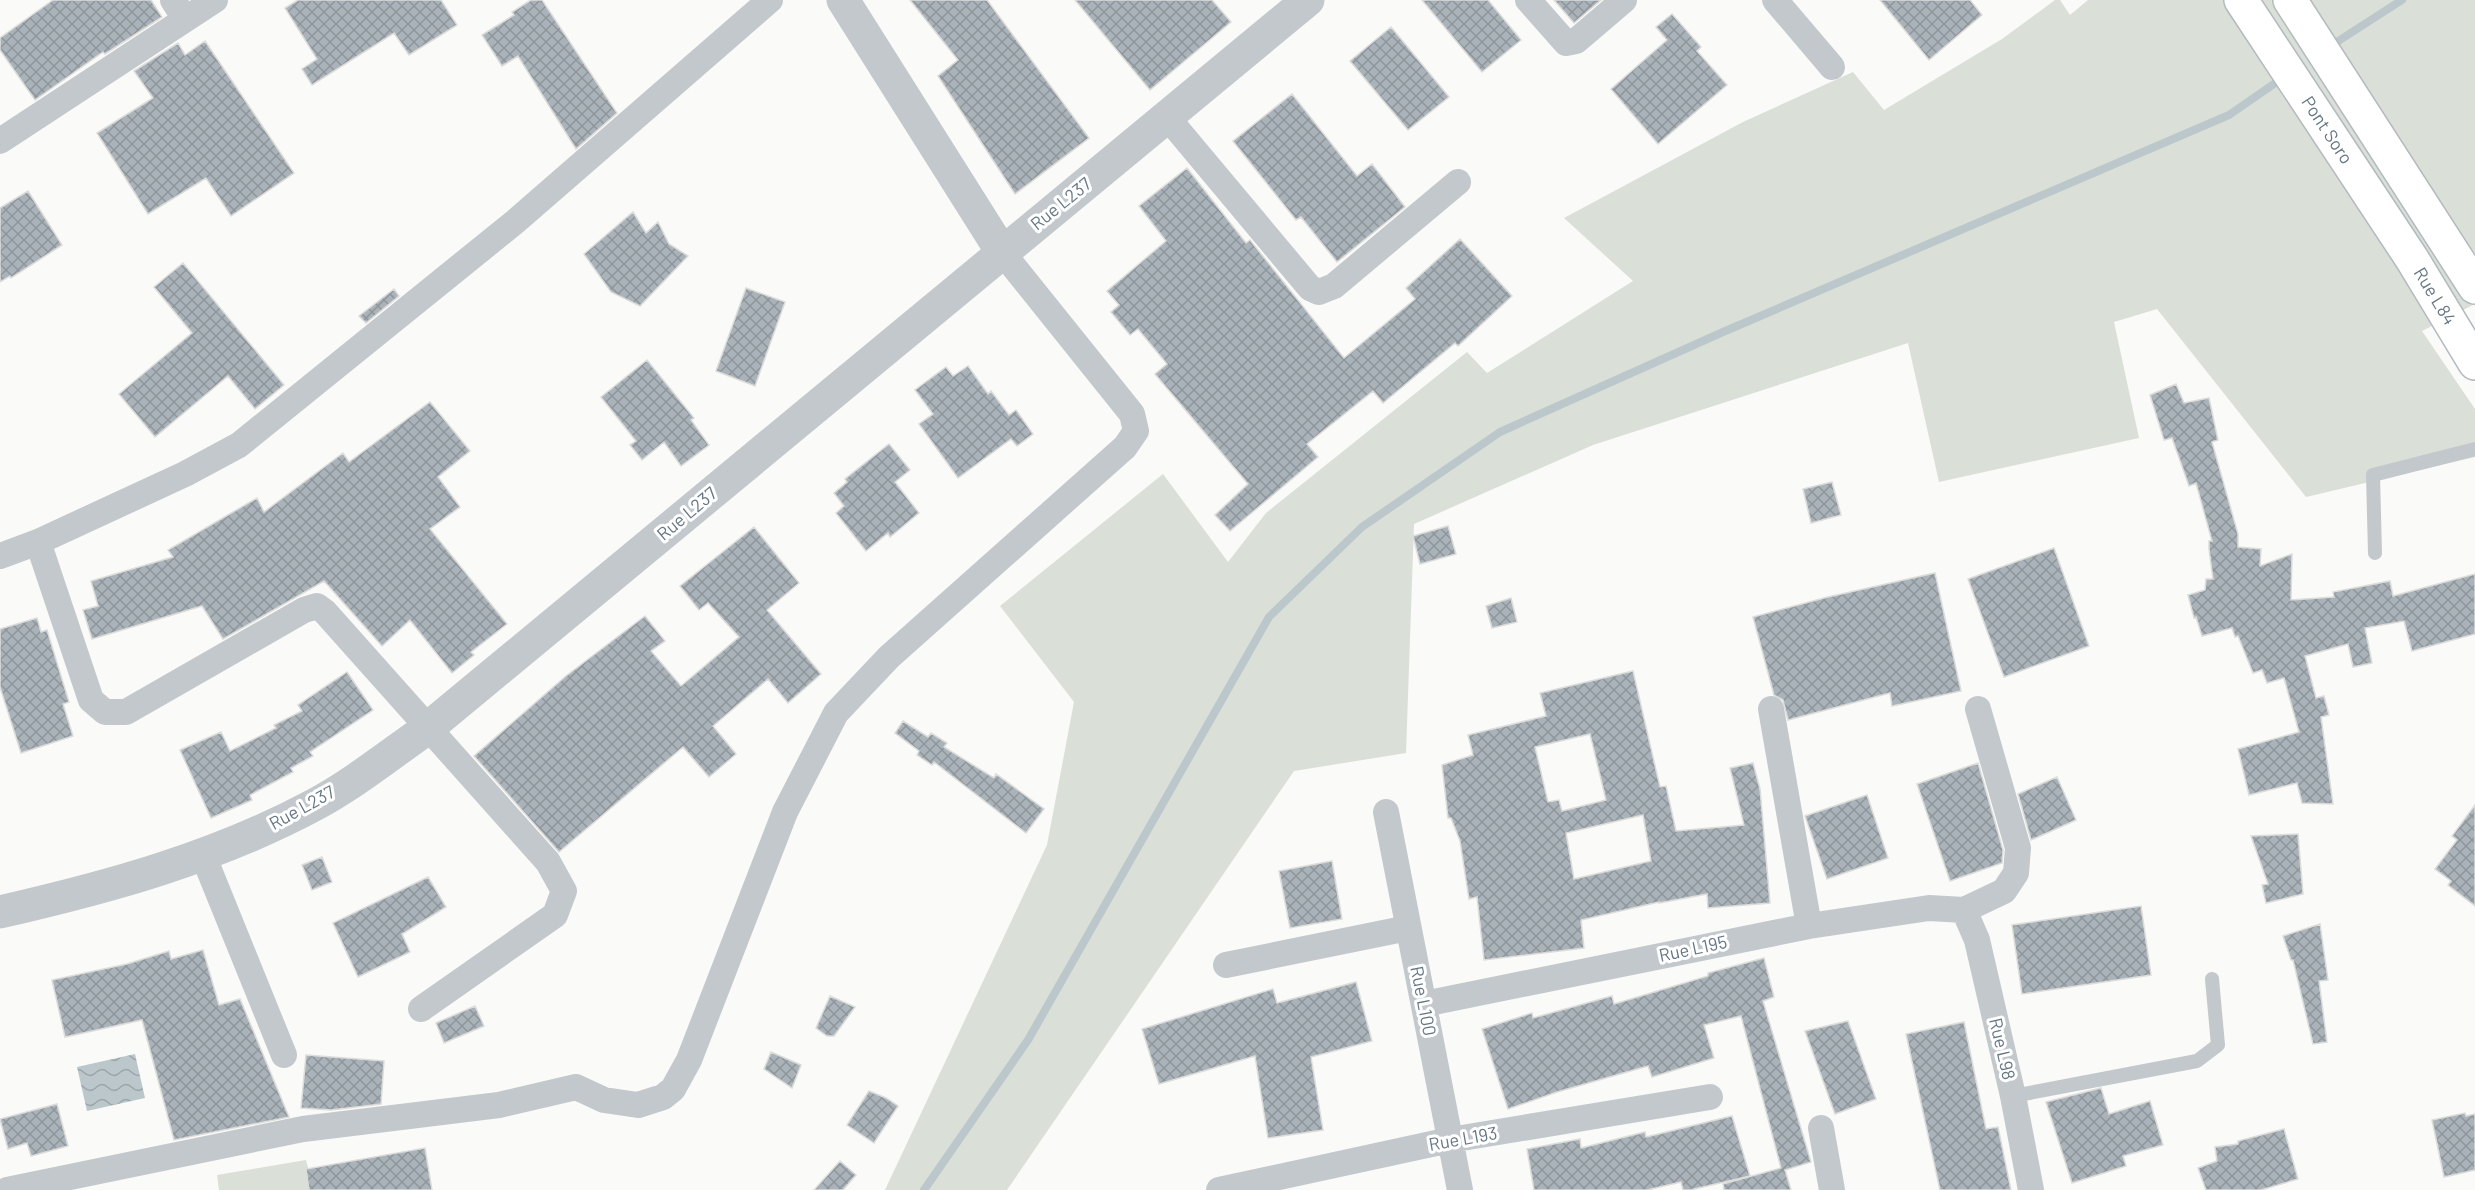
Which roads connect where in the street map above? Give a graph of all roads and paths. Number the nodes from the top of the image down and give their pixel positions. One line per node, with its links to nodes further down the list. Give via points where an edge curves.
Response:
1 (215, 0): 10 (street)
2 (771, 0): 20 (street, via 516,221 239,445)
3 (843, 0): 15 (street)
4 (1308, 0): 12 (street, Rue L237)
5 (1528, 0): 6 (street, via 1566,43 1576,41)
6 (1624, 0)
7 (1775, 0): 11 (street)
8 (2241, 0): 16 (main road, Pont Soro)
9 (2290, 0): 17 (main road)
10 (179, 10): 13 (street)
11 (1832, 67)
12 (1167, 117): 14 (street, via 1310,288 1319,292 1334,286); 15 (street, Rue L237)
13 (0, 141)
14 (1458, 182)
15 (1002, 252): 25 (street, Rue L237); 41 (street, via 1132,414 1136,431 1125,447 889,657 836,713 785,812 689,1060 673,1089 663,1097 638,1105 604,1100 576,1088 499,1106 303,1129)
16 (2412, 259): 18 (main road, Rue L84)
17 (2475, 287)
18 (2475, 363)
19 (2475, 449): 21 (lane, via 2373,475)
20 (38, 542): 22 (street); 25 (street, via 91,700 105,712 126,712 317,606)
21 (2375, 553)
22 (0, 556)
23 (1772, 709): 30 (street)
24 (1978, 709): 28 (street, via 2018,849 2016,873 2004,891)
25 (428, 728): 27 (street, Rue L237, via 316,804); 35 (street, via 548,862 564,891 555,915)
26 (1386, 812): 31 (street, Rue L100)
27 (203, 855): 29 (street, Rue L237, via 136,879); 36 (street)
28 (1964, 910): 30 (street, Rue L195, via 1929,908); 38 (street, Rue L98, via 1977,940)
29 (0, 912)
30 (1809, 926): 34 (street, Rue L195)
31 (1408, 928): 32 (street); 34 (street, Rue L100)
32 (1226, 965)
33 (2212, 979): 38 (lane, via 2218,1045 2197,1061)
34 (1424, 1004): 40 (street, Rue L100)
35 (421, 1009)
36 (284, 1055)
37 (1710, 1096): 40 (street, Rue L193)
38 (2013, 1096): 45 (street, Rue L98)
39 (1821, 1128): 44 (street)
40 (1450, 1140): 42 (street, Rue L193); 43 (street, Rue L100)
41 (7, 1190)
42 (1219, 1190)
43 (1460, 1190)
44 (1832, 1190)
45 (2031, 1190)

